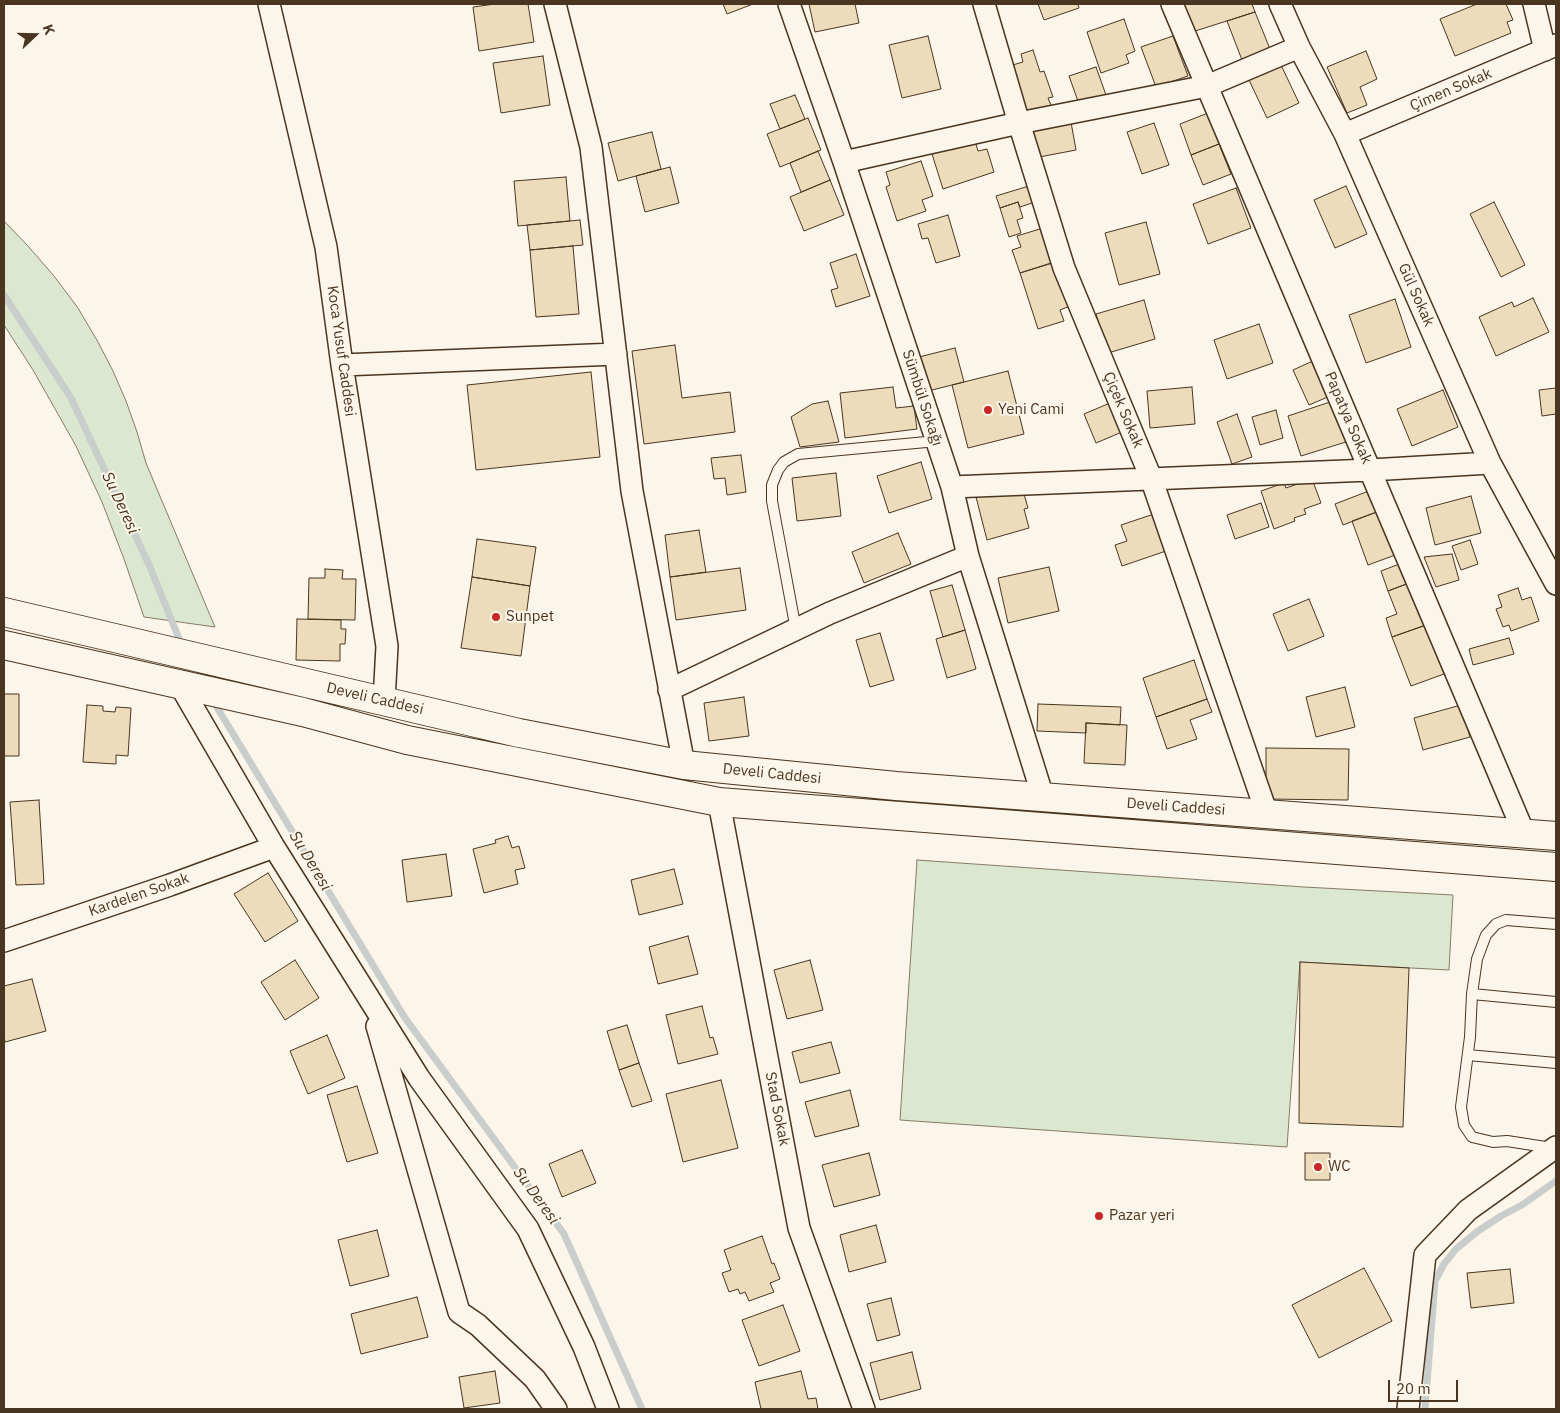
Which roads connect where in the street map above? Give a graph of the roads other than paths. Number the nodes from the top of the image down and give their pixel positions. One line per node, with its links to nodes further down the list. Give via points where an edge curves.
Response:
1 (269, 4): 15 (street, Koca Yusuf Caddesi, via 326,247)
2 (555, 4): 14 (street, via 591,147)
3 (789, 4): 13 (street, Sümbül Sokağı)
4 (984, 4): 11 (street, Çiçek Sokak)
5 (1172, 4): 10 (street, Papatya Sokak)
6 (1280, 4): 8 (street, Gül Sokak)
7 (1534, 4): 9 (street)
8 (1299, 47): 10 (street); 12 (street, Gül Sokak)
9 (1551, 48): 12 (street, Çimen Sokak)
10 (1207, 86): 11 (street); 18 (street, Papatya Sokak)
11 (1019, 123): 13 (street); 19 (street, Çiçek Sokak, via 1064,268)
12 (1344, 134): 17 (street, Gül Sokak)
13 (844, 162): 16 (street, Sümbül Sokağı)
14 (616, 354): 15 (street); 27 (street, via 632,492)
15 (342, 366): 28 (street, Koca Yusuf Caddesi, via 388,646)
16 (937, 441): 20 (street, Sümbül Sokağı); 24 (lane, via 798,454 778,470 772,485 772,501)
17 (1490, 463): 18 (street); 22 (street, Gül Sokak)
18 (1370, 470): 19 (street); 33 (street, Papatya Sokak)
19 (1151, 478): 20 (street); 32 (street, Çiçek Sokak)
20 (952, 487): 21 (street, Sümbül Sokağı)
21 (968, 556): 24 (street); 30 (street, Sümbül Sokağı)
22 (1556, 584)
23 (4, 612): 28 (main road, Develi Caddesi)
24 (796, 630): 27 (street)
25 (4, 645): 26 (main road, Develi Caddesi)
26 (188, 687): 31 (main road, Develi Caddesi, via 303,712 408,740); 35 (street)
27 (669, 690): 29 (street)
28 (384, 701): 29 (main road, Develi Caddesi, via 519,733)
29 (684, 765): 30 (main road, Develi Caddesi)
30 (1043, 797): 32 (main road, Develi Caddesi)
31 (719, 802): 36 (main road, Develi Caddesi); 47 (street, Stad Sokak, via 799,1228)
32 (1267, 814): 33 (main road, Develi Caddesi)
33 (1524, 833): 34 (main road, Develi Caddesi)
34 (1556, 836)
35 (274, 847): 38 (street, Kardelen Sokak); 40 (street)
36 (1556, 867)
37 (1556, 924): 39 (lane, via 1506,920 1496,924 1486,935 1477,959)
38 (4, 941)
39 (1472, 994): 41 (lane); 42 (lane)
40 (370, 1001): 45 (street, via 459,1312 478,1325 535,1379); 46 (street, via 419,1078 528,1229 584,1347)
41 (1556, 1002)
42 (1468, 1055): 43 (lane); 44 (lane, via 1462,1108 1464,1125 1472,1137)
43 (1556, 1063)
44 (1555, 1148): 48 (street, via 1468,1210 1425,1255)
45 (556, 1409)
46 (608, 1409)
47 (864, 1409)
48 (1408, 1409)

